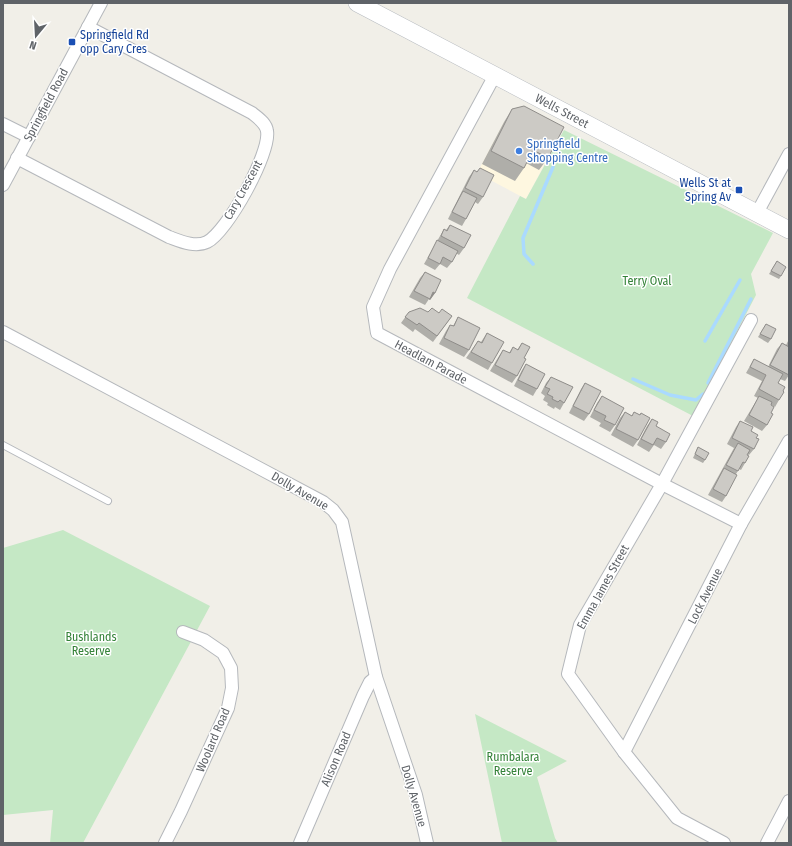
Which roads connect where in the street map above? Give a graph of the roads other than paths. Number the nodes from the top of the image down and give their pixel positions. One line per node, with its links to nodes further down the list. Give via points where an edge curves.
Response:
1 (101, 3): 3 (street, Springfield Road)
2 (357, 3): 4 (street, Wells Street)
3 (88, 27): 6 (street, Springfield Road); 8 (street, Cary Crescent, via 252,113 262,121 267,129 268,139 257,171 218,234 206,242 189,244 169,237)
4 (494, 75): 10 (street, Wells Street); 16 (street, Headlam Parade, via 390,269 373,307 377,333)
5 (3, 124): 6 (street)
6 (28, 137): 8 (street, Springfield Road)
7 (789, 154): 10 (street)
8 (17, 158): 9 (street, Springfield Road)
9 (3, 185)
10 (757, 213): 11 (street, Wells Street)
11 (789, 230)
12 (751, 320): 16 (street, Emma James Street)
13 (3, 332): 20 (street, Dolly Avenue, via 323,502 333,510 342,522)
14 (789, 441): 18 (street, Lock Avenue)
15 (3, 445): 17 (lane)
16 (662, 484): 18 (street, Headlam Parade); 21 (street, Emma James Street, via 580,625 568,674)
17 (108, 501)
18 (742, 524): 21 (street, Lock Avenue)
19 (183, 632): 23 (street, Woolard Road, via 204,640 223,653 230,668 232,688 228,708)
20 (376, 677): 24 (street, Alison Road, via 370,682 363,696); 25 (street, Dolly Avenue, via 416,795)
21 (624, 752): 26 (street, Emma James Street, via 677,818)
22 (789, 801): 27 (street)
23 (165, 843)
24 (300, 843)
25 (427, 843)
26 (724, 843)
27 (767, 843)

